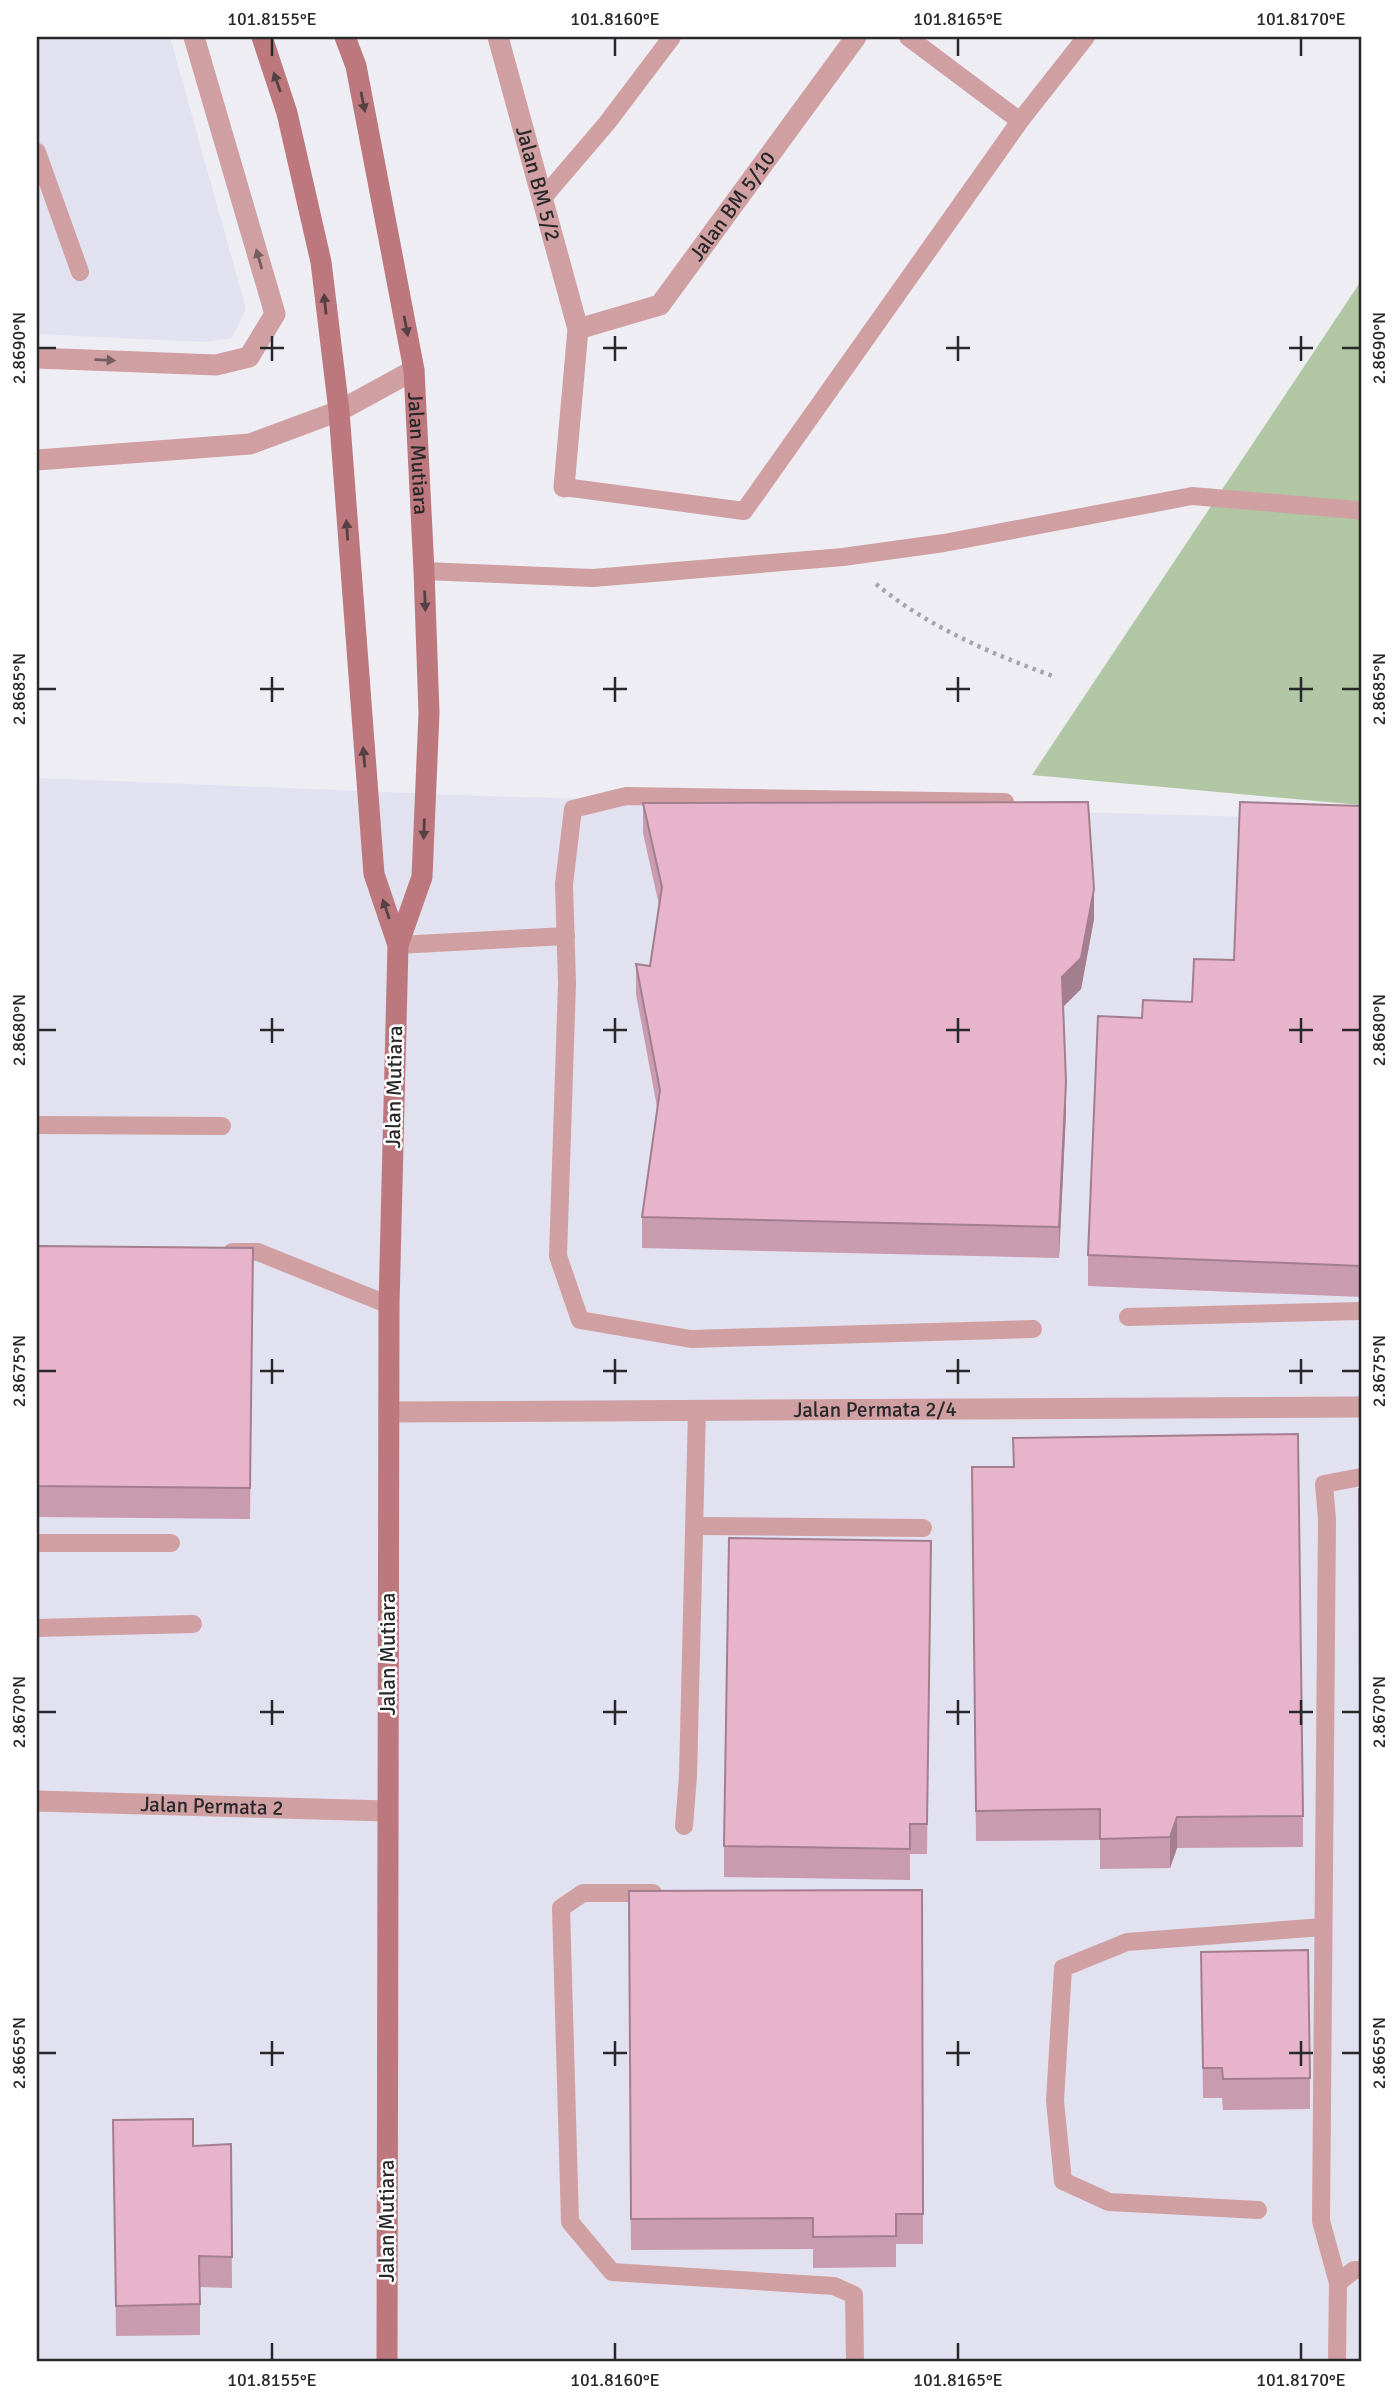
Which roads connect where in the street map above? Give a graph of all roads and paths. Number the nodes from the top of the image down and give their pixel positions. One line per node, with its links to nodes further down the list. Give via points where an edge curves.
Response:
1 (194, 37): 14 (street, one-way to 1, via 216,365 249,357 275,314)
2 (262, 37): 16 (main road, one-way to 2, via 321,262 287,113)
3 (345, 37): 15 (main road, Jalan Mutiara, one-way to 15, via 356,66)
4 (498, 37): 11 (street, Jalan BM 5/2)
5 (672, 37): 11 (lane)
6 (856, 37): 13 (street, Jalan BM 5/10, via 660,306)
7 (908, 37): 9 (lane)
8 (1086, 37): 9 (lane)
9 (1020, 121): 18 (lane, via 744,512)
10 (37, 152): 12 (lane)
11 (542, 199): 13 (street, Jalan BM 5/2)
12 (80, 272)
13 (578, 329): 18 (street)
14 (37, 358)
15 (414, 370): 16 (street); 21 (main road, Jalan Mutiara)
16 (339, 411): 17 (street, via 250,444); 25 (main road, one-way to 16, via 374,874)
17 (37, 460)
18 (564, 487)
19 (1361, 512): 20 (lane, via 1192,496 944,543)
20 (843, 557): 21 (lane, via 593,578); 22 (path, via 901,604 1001,658)
21 (424, 572): 25 (main road, Jalan Mutiara, one-way to 25, via 429,713 422,877)
22 (1052, 677)
23 (1029, 803): 24 (lane, via 626,796 573,809 564,884)
24 (566, 936): 25 (lane); 32 (lane, via 558,1255 580,1320 691,1339)
25 (398, 945): 29 (main road, Jalan Mutiara)
26 (37, 1125): 27 (lane)
27 (222, 1126)
28 (216, 1251): 29 (lane, via 258,1252)
29 (389, 1305): 35 (main road, Jalan Mutiara)
30 (1361, 1311): 31 (lane)
31 (1128, 1317)
32 (1033, 1329)
33 (1361, 1407): 34 (street, Jalan Permata 2/4)
34 (697, 1410): 35 (street, Jalan Permata 2/4); 37 (lane)
35 (389, 1412): 44 (main road, Jalan Mutiara)
36 (1361, 1477): 47 (lane, via 1324,1484)
37 (695, 1526): 38 (lane); 45 (lane)
38 (923, 1528)
39 (37, 1543): 40 (lane)
40 (171, 1543)
41 (193, 1625): 42 (lane)
42 (37, 1628)
43 (37, 1801): 44 (street, Jalan Permata 2)
44 (387, 1811): 51 (main road, Jalan Mutiara)
45 (684, 1826)
46 (666, 1893): 52 (lane, via 583,1892 561,1908 570,2222 612,2272 834,2286 854,2295)
47 (1323, 1927): 48 (lane, via 1127,1942 1063,1968 1055,2101 1063,2181 1110,2202); 50 (lane, via 1321,2221)
48 (1258, 2210)
49 (1361, 2270): 50 (lane)
50 (1338, 2283): 53 (lane)
51 (387, 2362)
52 (855, 2362)
53 (1337, 2362)

